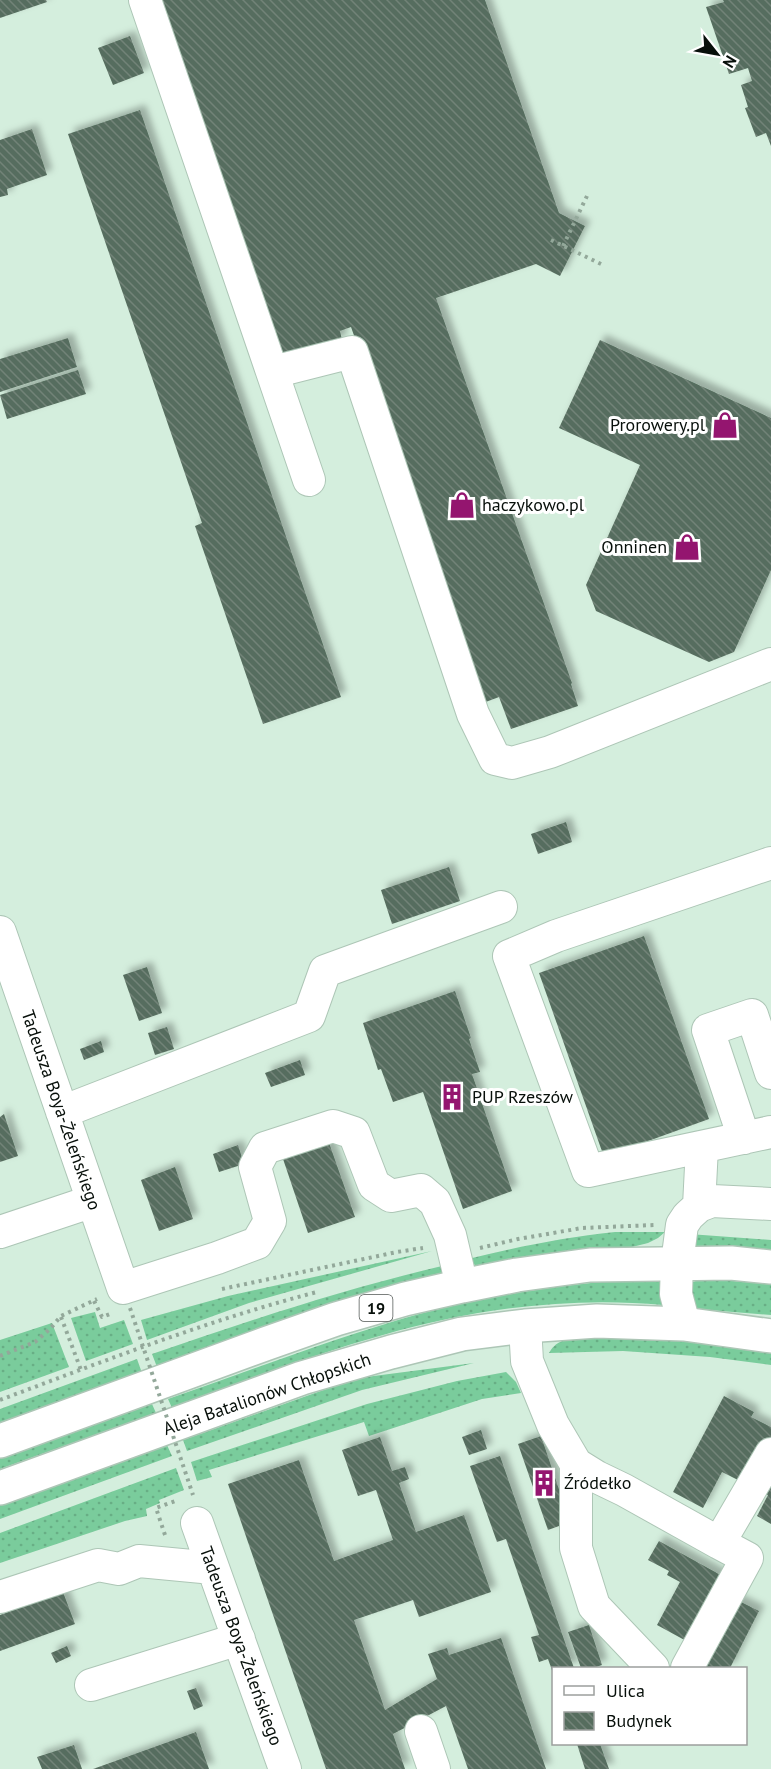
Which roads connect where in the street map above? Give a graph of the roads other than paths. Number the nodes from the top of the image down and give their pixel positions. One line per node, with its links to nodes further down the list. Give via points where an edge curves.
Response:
1 (145, 0): 2 (street)
2 (273, 372): 3 (street); 4 (street, via 352,352 473,714 495,759 512,763 550,752)
3 (309, 480)
4 (771, 664)
5 (771, 862): 12 (street, via 509,956 588,1171)
6 (501, 907): 10 (street, via 326,971 309,1016)
7 (0, 932): 8 (street, Tadeusza Boya-Żeleńskiego)
8 (10, 991): 10 (street, Tadeusza Boya-Żeleńskiego)
9 (771, 1073): 11 (street, via 752,1015 708,1030)
10 (62, 1112): 13 (street, Tadeusza Boya-Żeleńskiego)
11 (758, 1135): 12 (street)
12 (702, 1147): 15 (street)
13 (93, 1201): 16 (street); 19 (street, Tadeusza Boya-Żeleńskiego, via 126,1298 256,1243 270,1221 255,1167 265,1148 333,1126 354,1133 374,1185 391,1196 420,1190 435,1202 450,1235)
14 (771, 1204): 15 (street, via 712,1201)
15 (699, 1206): 17 (street, via 682,1225)
16 (0, 1232)
17 (677, 1263): 18 (main road, 19); 19 (main road, 19, via 590,1265); 20 (street, via 676,1294)
18 (771, 1267)
19 (462, 1286): 23 (main road, 19, via 336,1319)
20 (684, 1324): 21 (main road, Aleja Batalionów Chłopskich, via 597,1322); 22 (main road, Aleja Batalionów Chłopskich)
21 (525, 1326): 25 (street, via 527,1361 553,1425); 26 (main road, Aleja Batalionów Chłopskich, via 462,1334 302,1378)
22 (771, 1336)
23 (0, 1441)
24 (771, 1454): 28 (street)
25 (576, 1464): 28 (street); 32 (street, via 576,1548 594,1606)
26 (0, 1488)
27 (195, 1509): 29 (street, Tadeusza Boya-Żeleńskiego)
28 (719, 1544): 33 (street, via 747,1558)
29 (213, 1568): 30 (street, via 139,1561 119,1569 98,1565); 31 (street, Tadeusza Boya-Żeleńskiego)
30 (0, 1597)
31 (238, 1639): 34 (street); 36 (street, Tadeusza Boya-Żeleńskiego)
32 (652, 1667)
33 (688, 1667)
34 (91, 1685)
35 (421, 1731): 37 (street)
36 (285, 1769)
37 (434, 1769)

